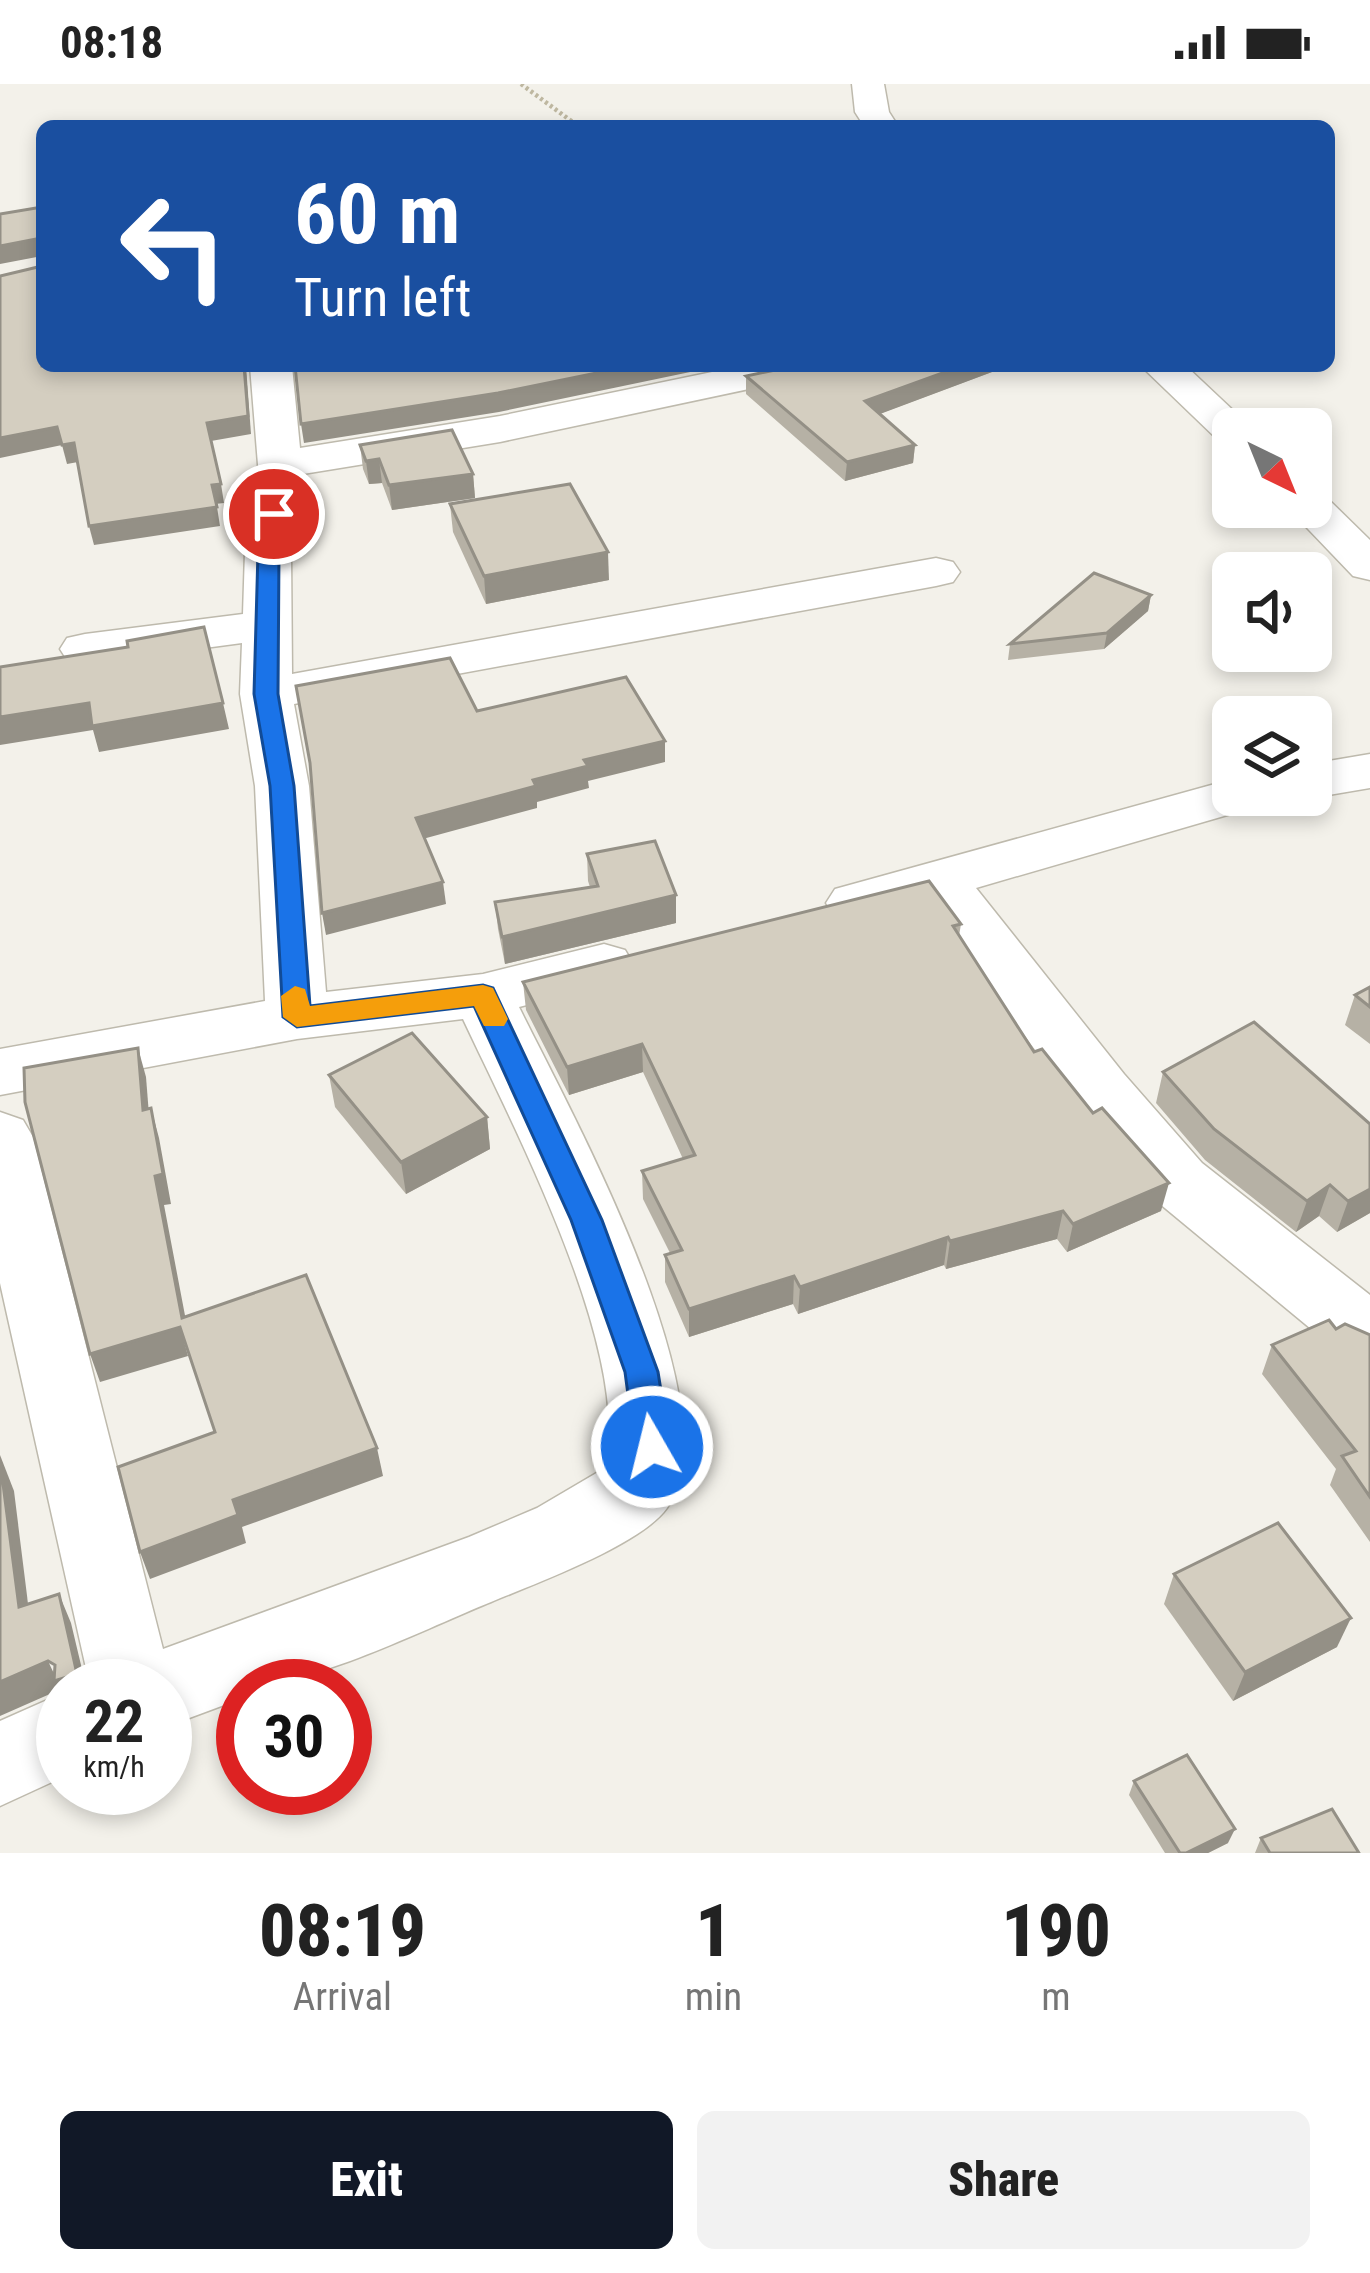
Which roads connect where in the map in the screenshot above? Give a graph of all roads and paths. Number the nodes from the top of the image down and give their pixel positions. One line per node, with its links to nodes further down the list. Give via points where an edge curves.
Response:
1 (521, 84): 3 (path)
2 (868, 84): 4 (street)
3 (570, 120)
4 (877, 120)
5 (272, 372): 11 (street)
6 (584, 372): 9 (street)
7 (773, 372): 9 (street)
8 (1169, 372): 10 (street)
9 (615, 406): 11 (street)
10 (1212, 412)
11 (280, 465): 15 (street, via 268,552)
12 (1331, 528): 13 (street)
13 (1370, 566)
14 (936, 572): 17 (street)
15 (269, 625): 16 (street); 17 (street)
16 (85, 650)
17 (266, 694): 25 (street, via 282,786)
18 (1370, 771): 19 (street)
19 (1332, 777)
20 (1212, 802): 21 (street)
21 (941, 882): 22 (street); 28 (street, via 1178,1181)
22 (803, 916)
23 (666, 950): 24 (street)
24 (483, 995): 25 (street); 30 (street, via 586,1220 641,1372 652,1447 638,1490 564,1536)
25 (297, 1017): 26 (street)
26 (0, 1072)
27 (0, 1138): 29 (street)
28 (1370, 1336)
29 (124, 1659)
30 (192, 1678)
31 (36, 1747): 32 (street)
32 (0, 1764)

